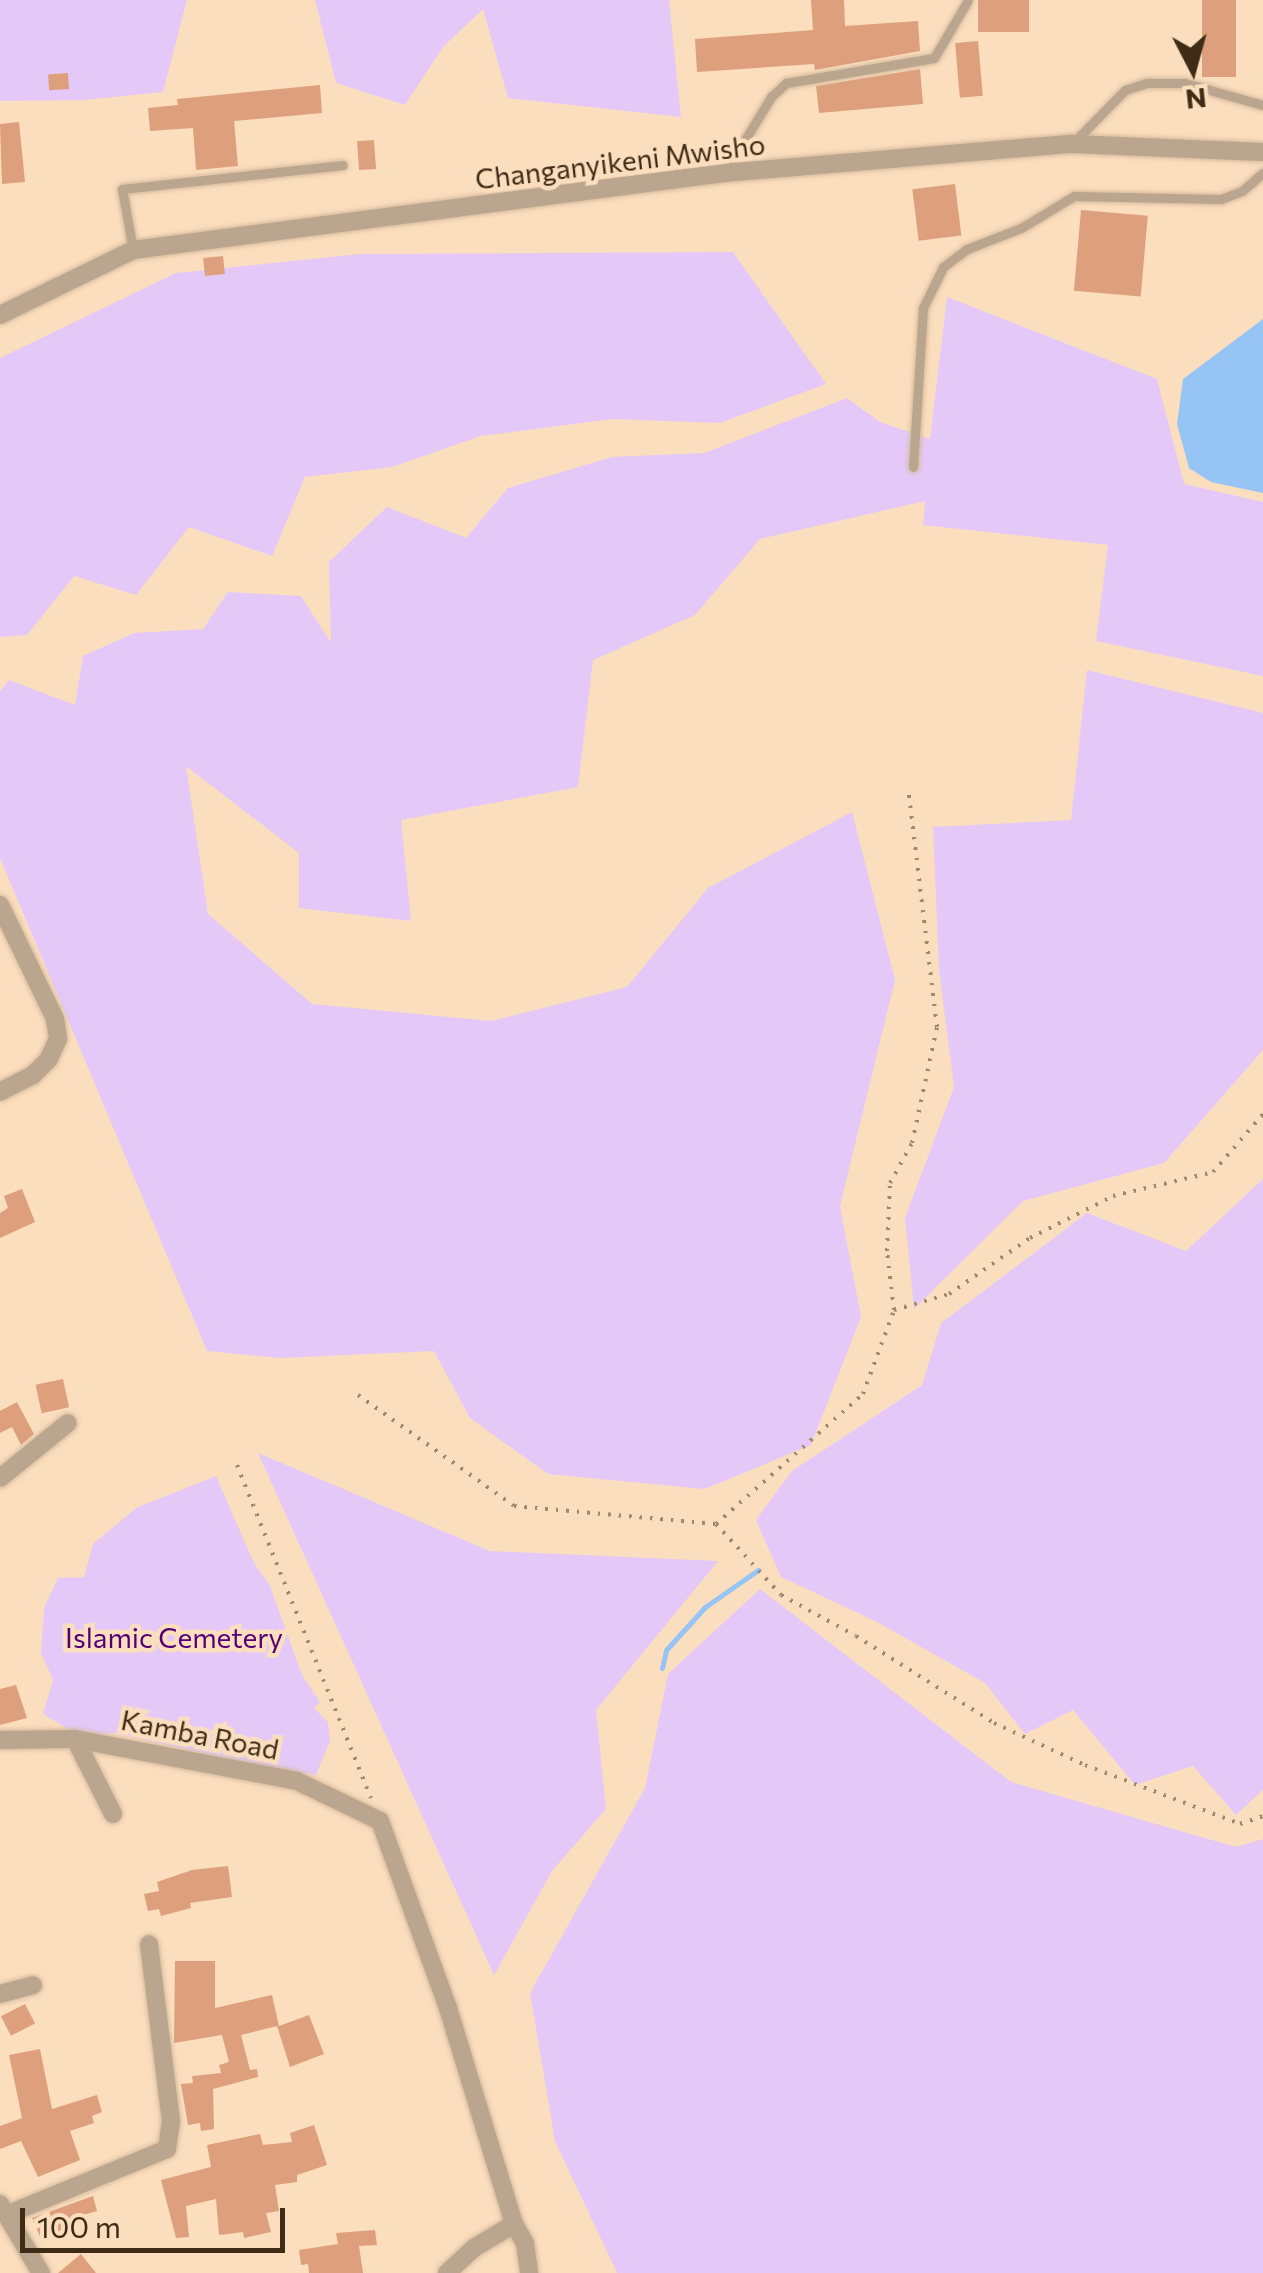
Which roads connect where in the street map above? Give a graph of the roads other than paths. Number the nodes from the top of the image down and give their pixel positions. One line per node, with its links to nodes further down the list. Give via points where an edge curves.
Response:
1 (968, 0): 6 (lane, via 934,58 786,83)
2 (1263, 106): 3 (lane, via 1184,83 1147,82 1125,90)
3 (1072, 144): 4 (street, Changanyikeni Mwisho); 6 (street, Changanyikeni Mwisho)
4 (1263, 152)
5 (342, 165): 8 (lane, via 122,188)
6 (724, 173): 8 (street, Changanyikeni Mwisho)
7 (1263, 174): 10 (lane, via 1221,199 1074,196 943,266 923,308)
8 (133, 250): 9 (street, Changanyikeni Mwisho)
9 (0, 315)
10 (912, 467)
11 (0, 905): 12 (street, via 58,1038 33,1075)
12 (0, 1092)
13 (68, 1424): 14 (street)
14 (0, 1478)
15 (75, 1739): 16 (street, Kamba Road); 17 (street); 22 (street, Kamba Road, via 297,1780 380,1822 448,2008)
16 (0, 1740)
17 (113, 1814)
18 (150, 1944): 21 (street, via 170,2121 167,2148)
19 (32, 1986): 20 (street)
20 (0, 1994)
21 (3, 2210): 23 (street)
22 (514, 2224): 24 (street); 25 (street, via 525,2242)
23 (42, 2273)
24 (447, 2273)
25 (529, 2273)

